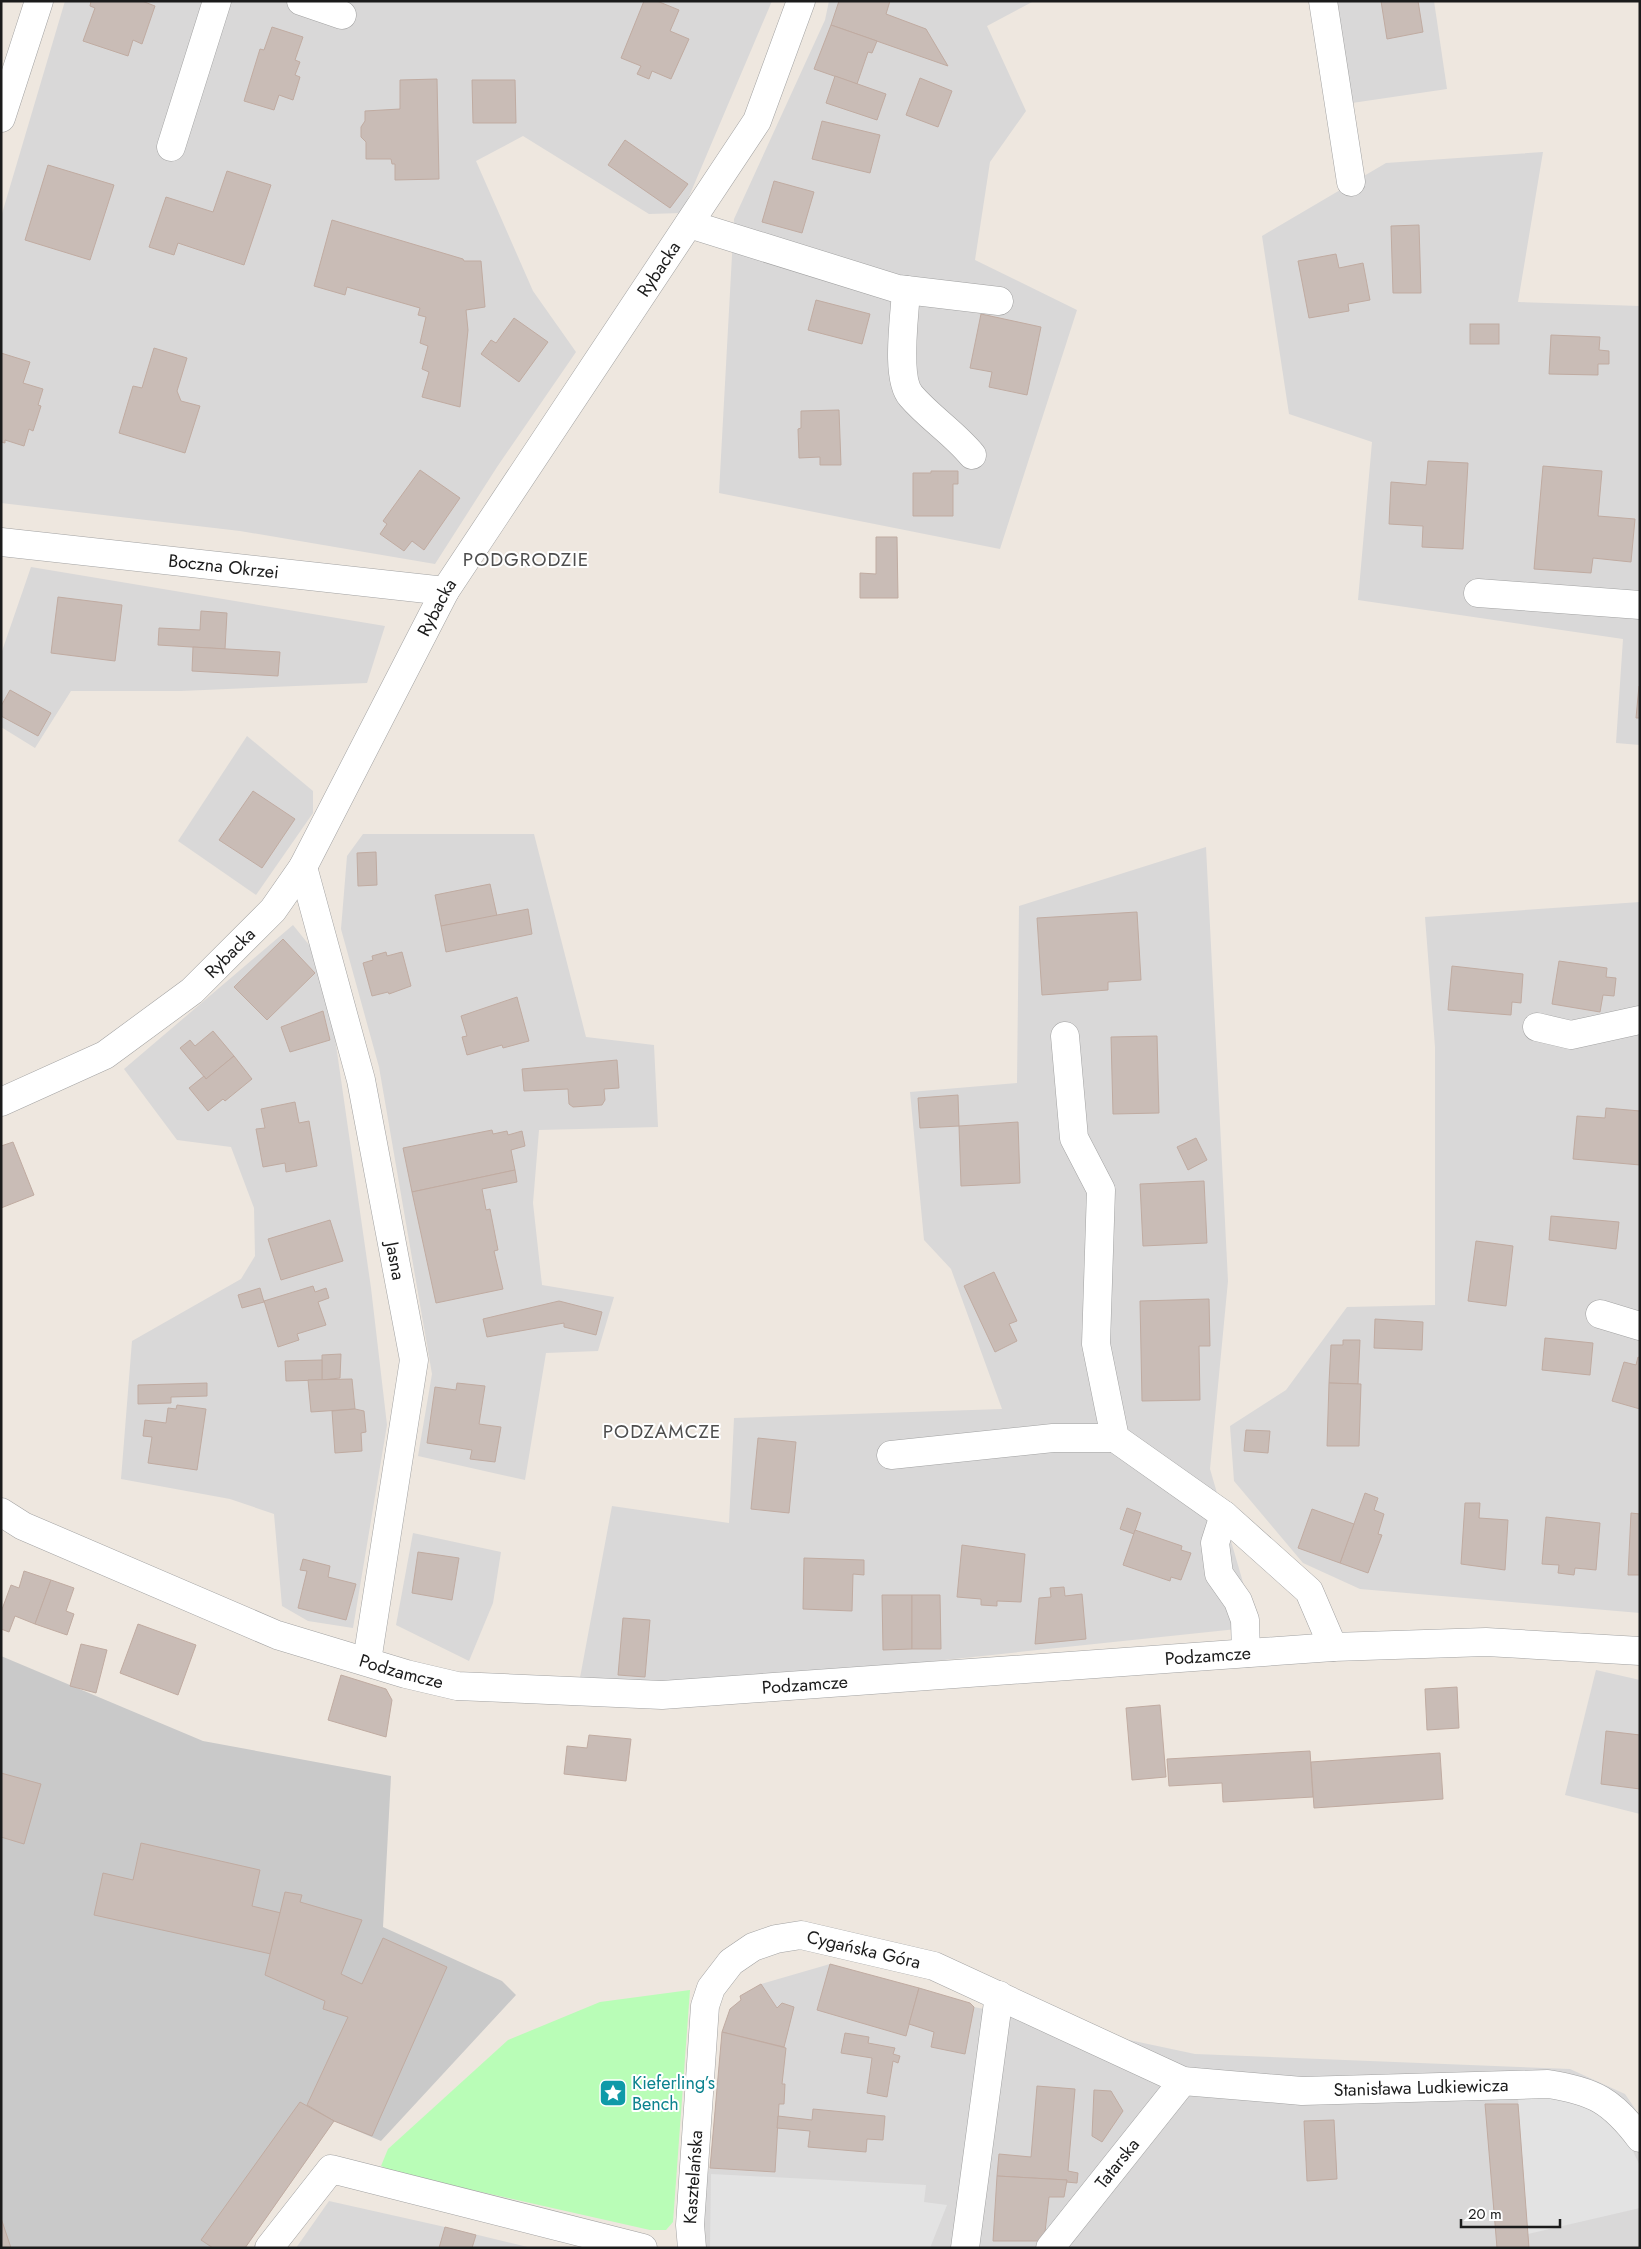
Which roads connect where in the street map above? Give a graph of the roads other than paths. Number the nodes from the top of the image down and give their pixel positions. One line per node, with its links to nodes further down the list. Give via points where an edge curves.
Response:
1 (39, 1): 7 (street)
2 (217, 1): 8 (street)
3 (301, 1): 6 (street)
4 (800, 1): 10 (street, Rybacka, via 757,121)
5 (1323, 1): 9 (street)
6 (342, 15)
7 (1, 118)
8 (171, 147)
9 (1351, 182)
10 (689, 224): 11 (street); 15 (street, Rybacka)
11 (906, 290): 12 (street); 13 (street, via 903,377 910,395 956,436)
12 (999, 301)
13 (972, 455)
14 (1, 542): 15 (street, Boczna Okrzei)
15 (445, 590): 18 (street, Rybacka)
16 (1478, 593): 17 (street)
17 (1640, 605)
18 (303, 867): 22 (street, Rybacka, via 273,910 192,991 105,1055); 32 (street, Jasna, via 361,1080 414,1360)
19 (1640, 1020): 20 (street, via 1571,1035)
20 (1537, 1027)
21 (1065, 1036): 25 (street, via 1074,1138 1101,1190 1096,1344)
22 (1, 1102)
23 (1600, 1314): 24 (street)
24 (1640, 1326)
25 (1115, 1438): 26 (street, via 1053,1438); 28 (street)
26 (891, 1455)
27 (1, 1512): 32 (street, Podzamcze, via 23,1526 276,1635)
28 (1224, 1515): 29 (street, via 1309,1590); 31 (street, via 1215,1543 1219,1574 1238,1601 1245,1620)
29 (1332, 1647): 30 (street, Podzamcze, via 1486,1642); 31 (street, Podzamcze)
30 (1640, 1651)
31 (1246, 1653): 32 (street, Podzamcze, via 662,1695 456,1686)
32 (367, 1661)
33 (711, 1988): 34 (street, Cygańska Góra, via 731,1962 753,1947 801,1935 934,1966); 39 (street, Kasztelańska, via 705,2006 690,2225)
34 (999, 1995): 35 (street, Cygańska Góra); 40 (street)
35 (1183, 2081): 36 (street, Stanisława Ludkiewicza, via 1302,2091 1548,2084 1575,2088 1603,2099 1623,2116); 41 (street, Tatarska)
36 (1640, 2138)
37 (269, 2248): 38 (street, via 331,2169)
38 (643, 2248)
39 (692, 2248)
40 (965, 2248)
41 (1050, 2248)

